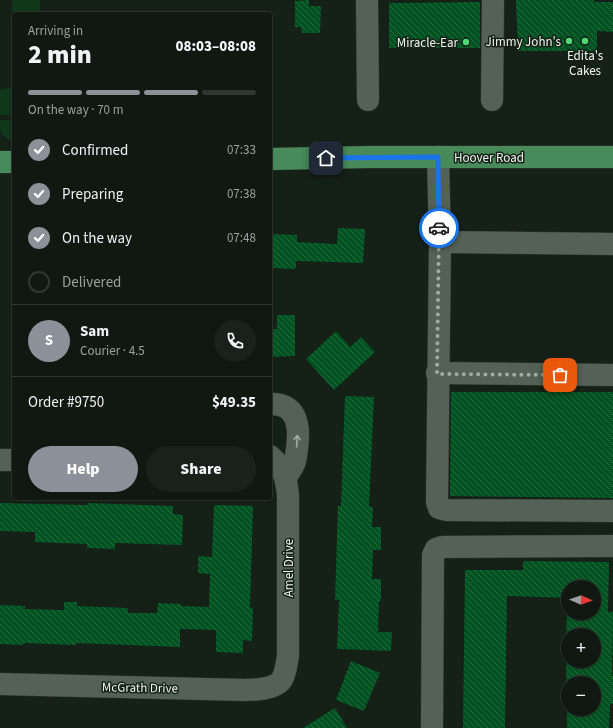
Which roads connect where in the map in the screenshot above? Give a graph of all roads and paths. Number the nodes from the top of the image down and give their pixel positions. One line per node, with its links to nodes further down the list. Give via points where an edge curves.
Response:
1 (367, 0): 3 (street)
2 (493, 0): 4 (street)
3 (368, 100)
4 (492, 100)
5 (438, 157): 6 (main road, Hoover Road); 7 (main road, Hoover Road); 10 (street)
6 (613, 157)
7 (272, 159)
8 (0, 162): 9 (main road)
9 (12, 162)
10 (440, 242): 11 (street); 12 (street)
11 (613, 244)
12 (437, 374): 13 (street); 19 (street, via 436,502 439,508)
13 (613, 375)
14 (272, 404): 18 (street, one-way to 14, via 295,463 297,426 295,416 287,407)
15 (272, 458): 18 (street, Amel Drive, via 279,464)
16 (0, 460): 17 (street)
17 (12, 460)
18 (286, 478): 22 (street, Amel Drive, via 288,655 283,678)
19 (613, 511)
20 (613, 546): 23 (street, via 436,549 433,555)
21 (0, 684): 22 (street, McGrath Drive, via 245,690 259,690)
22 (278, 684)
23 (432, 728)

